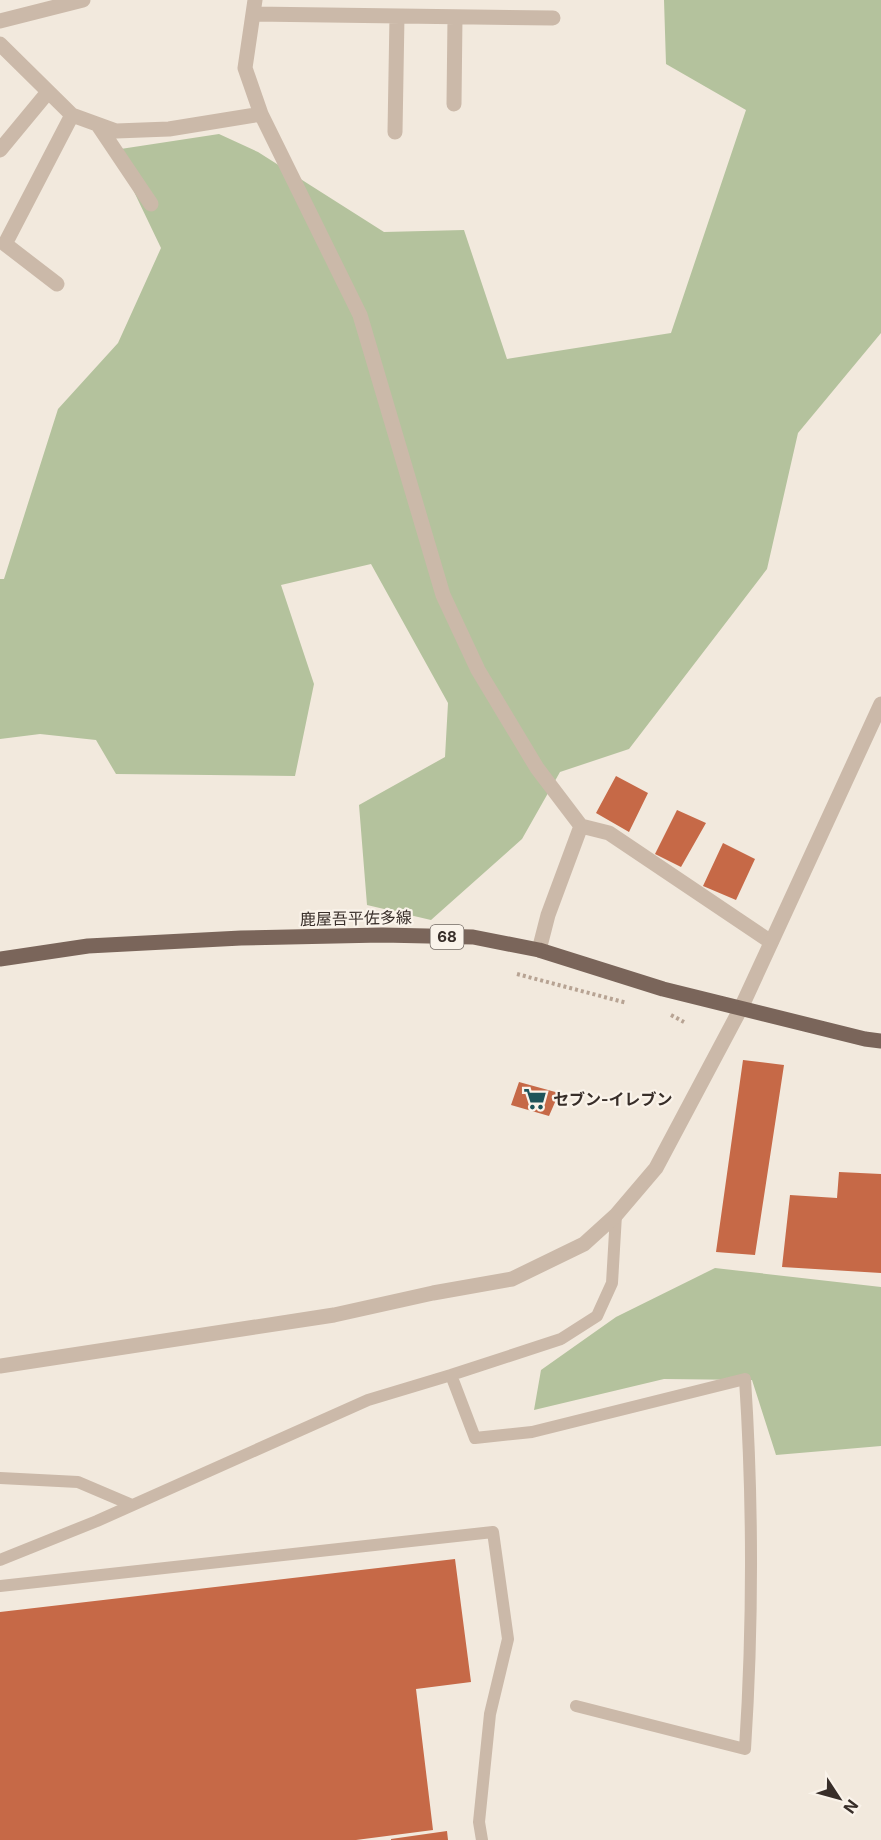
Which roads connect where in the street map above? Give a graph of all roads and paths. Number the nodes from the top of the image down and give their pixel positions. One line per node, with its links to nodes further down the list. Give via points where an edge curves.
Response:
1 (84, 0): 6 (street)
2 (254, 7): 3 (street); 10 (street, via 245,68)
3 (397, 16): 4 (street); 13 (street)
4 (455, 17): 5 (street); 9 (street)
5 (554, 18)
6 (0, 21)
7 (0, 44): 8 (street)
8 (48, 92): 11 (street); 14 (street)
9 (454, 104)
10 (261, 114): 12 (street, via 168,129 116,131); 18 (street, via 360,315 443,595 478,670 537,768)
11 (72, 115): 12 (street); 16 (street, via 5,244)
12 (98, 125): 15 (street)
13 (395, 132)
14 (0, 150)
15 (151, 204)
16 (57, 284)
17 (881, 704): 19 (street)
18 (581, 826): 19 (street, via 609,833); 20 (street)
19 (771, 942): 24 (street)
20 (539, 950): 21 (main road, 鹿屋吾平佐多線 / 68, via 473,938 382,935 87,946); 24 (main road, 鹿屋吾平佐多線 / 68, via 663,989)
21 (0, 959)
22 (517, 974): 23 (path)
23 (632, 1004)
24 (741, 1008): 27 (main road, 鹿屋吾平佐多線 / 68); 28 (street, via 656,1168)
25 (667, 1013): 26 (path)
26 (684, 1022)
27 (881, 1041)
28 (616, 1215): 29 (street, via 585,1245 512,1279 334,1315); 30 (lane, via 612,1283 597,1316 561,1339)
29 (0, 1366)
30 (451, 1375): 32 (lane, via 368,1400); 35 (lane, via 475,1438 532,1432 745,1379 751,1477 745,1749)
31 (0, 1478): 32 (lane, via 78,1482)
32 (132, 1505): 33 (lane)
33 (0, 1560)
34 (0, 1586): 36 (lane, via 493,1532 508,1639 490,1714 479,1822)
35 (576, 1706)
36 (482, 1840)

